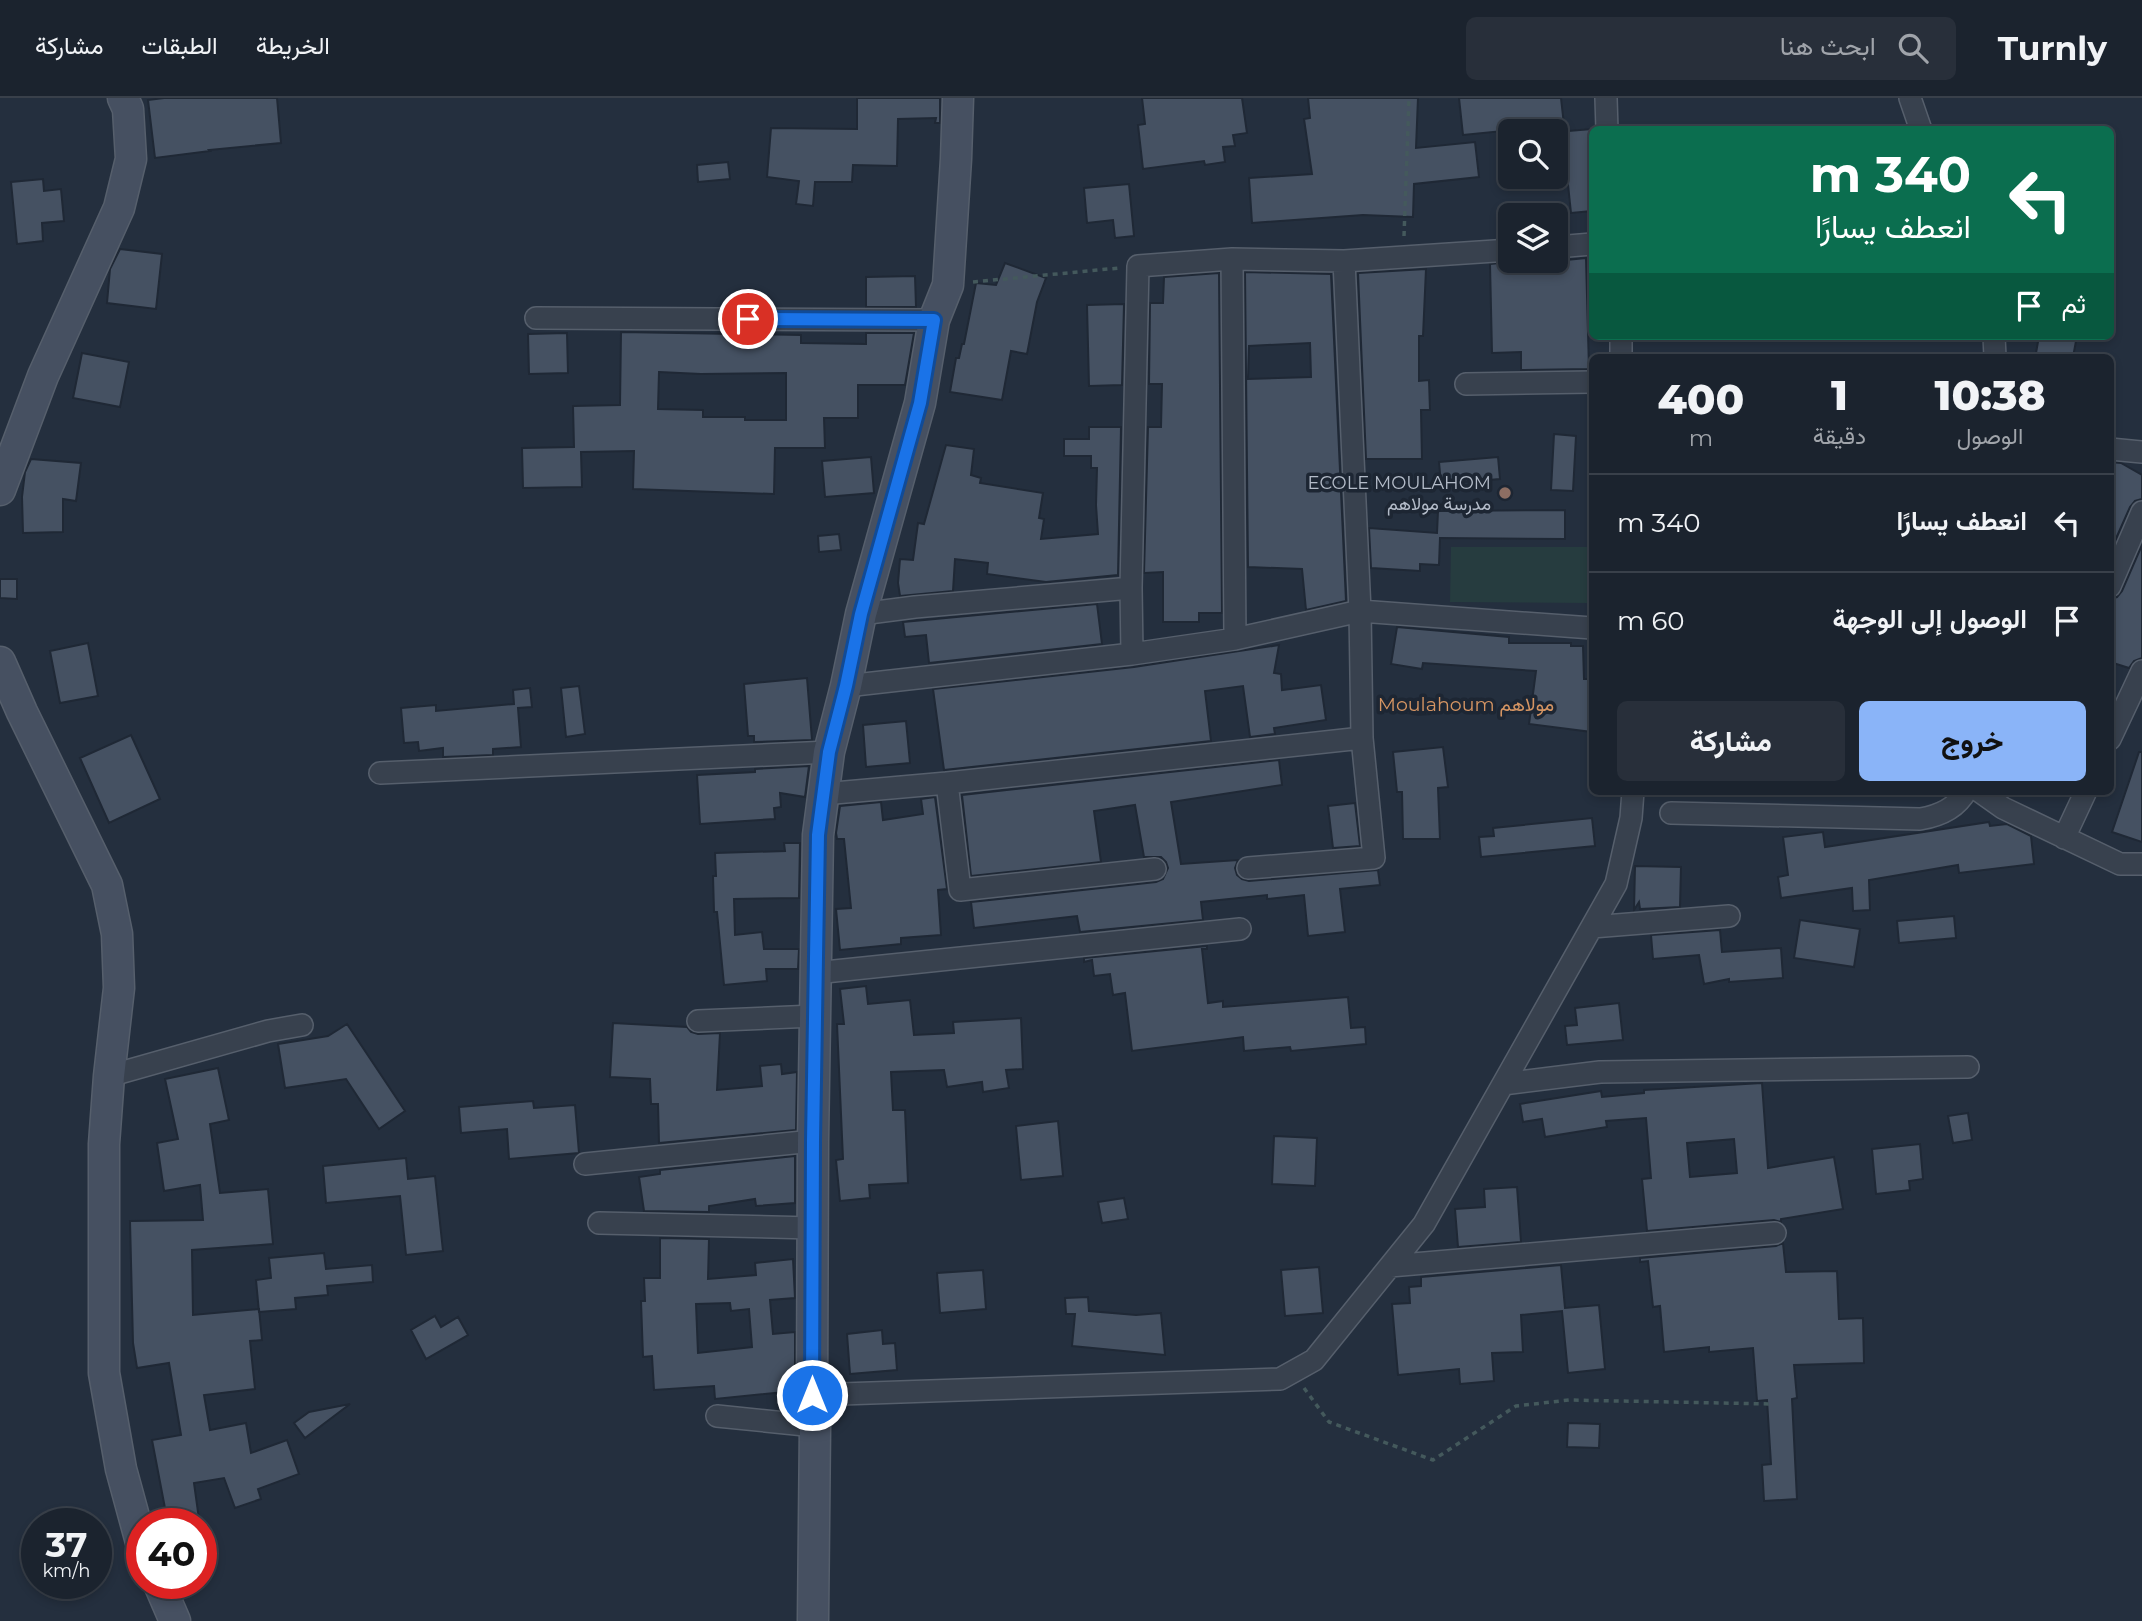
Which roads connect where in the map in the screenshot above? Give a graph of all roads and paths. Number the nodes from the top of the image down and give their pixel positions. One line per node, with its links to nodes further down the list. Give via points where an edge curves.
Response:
1 (123, 98): 22 (street, via 128,109 131,159 119,208 43,376)
2 (958, 98): 15 (street)
3 (1409, 98): 11 (path)
4 (1606, 98): 6 (street)
5 (1910, 98): 7 (street)
6 (1607, 126)
7 (1920, 126)
8 (1589, 244): 9 (street)
9 (1568, 246)
10 (1498, 251): 11 (street)
11 (1403, 257): 13 (street)
12 (1232, 260): 13 (street); 14 (street); 29 (street)
13 (1344, 261): 26 (street)
14 (1138, 266): 15 (path); 25 (street)
15 (948, 285): 17 (street)
16 (536, 318): 17 (street)
17 (934, 320): 27 (street, via 920,403)
18 (1589, 382): 19 (street)
19 (1466, 384)
20 (2114, 448): 21 (street)
21 (2142, 452)
22 (0, 491)
23 (2142, 512): 24 (street)
24 (2116, 561)
25 (1131, 588): 27 (street); 30 (street)
26 (1360, 611): 28 (street); 29 (street); 37 (street)
27 (861, 614): 33 (street)
28 (1589, 628)
29 (1235, 639): 30 (street)
30 (1132, 654): 33 (street)
31 (0, 662): 35 (street)
32 (2142, 671): 36 (street)
33 (846, 686): 38 (street)
34 (0, 687): 35 (street)
35 (22, 712): 59 (street, via 107,885 117,934 119,988)
36 (2114, 730)
37 (1362, 738): 40 (street); 49 (street, via 1374,858)
38 (829, 752): 39 (street); 41 (street)
39 (380, 773)
40 (947, 783): 41 (street); 50 (street, via 960,890)
41 (823, 793): 54 (street)
42 (1633, 795): 52 (street, via 1616,884)
43 (1963, 795): 46 (street, via 1942,814 1920,820)
44 (2084, 795): 47 (street)
45 (2007, 799): 47 (street)
46 (1671, 813)
47 (2064, 838): 48 (street, via 2120,864)
48 (2142, 864)
49 (1248, 868)
50 (1155, 869)
51 (1729, 916): 52 (street)
52 (1592, 927): 60 (street)
53 (1240, 929): 54 (street)
54 (814, 973): 55 (street)
55 (814, 1016): 56 (street); 61 (street)
56 (698, 1021)
57 (302, 1025): 59 (street)
58 (1968, 1067): 60 (street, via 1600,1072)
59 (109, 1076): 72 (street, via 104,1144 104,1373)
60 (1503, 1084): 66 (street, via 1424,1224)
61 (813, 1141): 62 (street); 64 (street)
62 (585, 1164)
63 (599, 1223): 64 (street)
64 (813, 1228): 68 (street)
65 (1775, 1233): 66 (street)
66 (1390, 1266): 67 (street, via 1314,1360)
67 (1293, 1372): 68 (street, via 1280,1379); 69 (path, via 1329,1422 1433,1460 1517,1406 1569,1400)
68 (812, 1395): 71 (street)
69 (1772, 1404)
70 (717, 1416): 71 (street)
71 (815, 1426): 75 (street)
72 (132, 1508)
73 (165, 1599): 74 (street)
74 (175, 1621)
75 (813, 1621)

